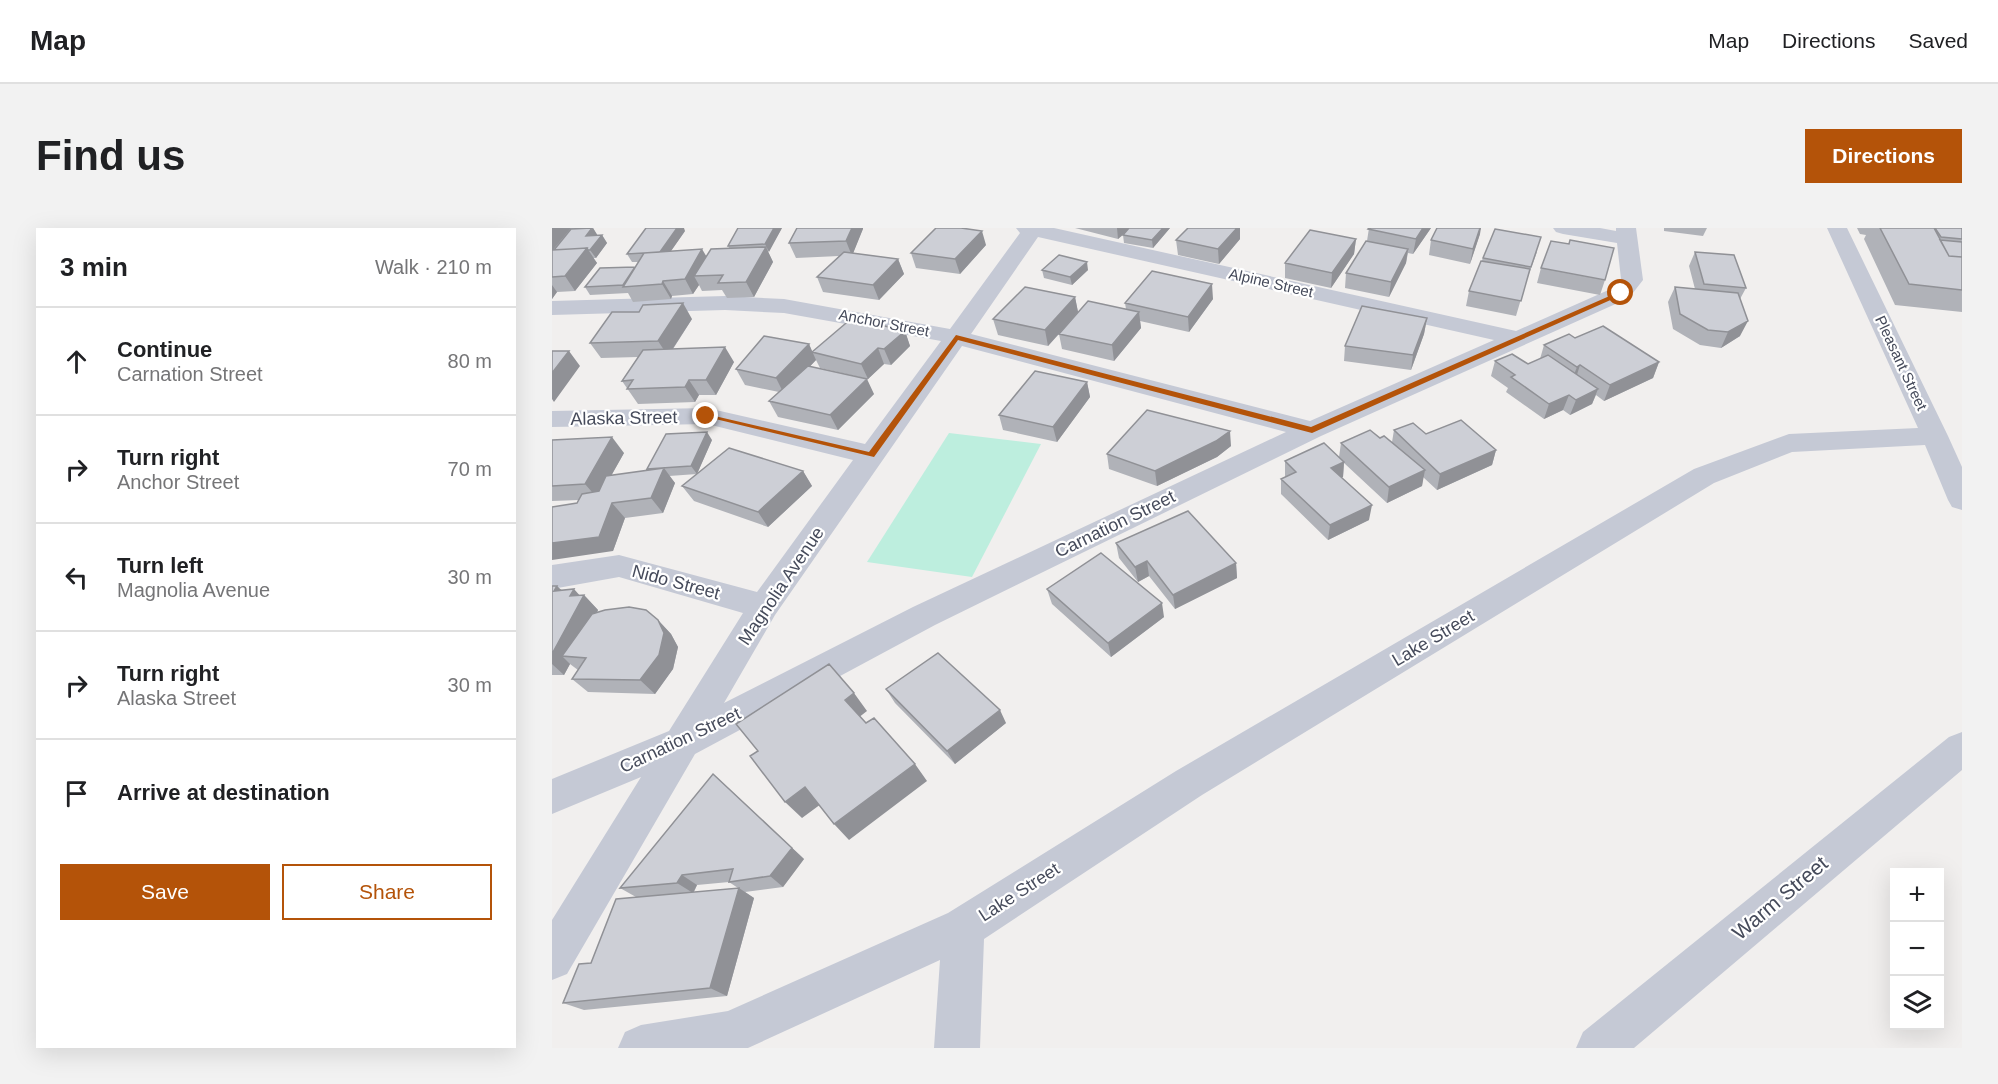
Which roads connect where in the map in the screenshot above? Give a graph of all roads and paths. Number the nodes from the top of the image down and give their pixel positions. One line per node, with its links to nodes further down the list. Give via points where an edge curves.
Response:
1 (1031, 228): 6 (street, Magnolia Avenue); 7 (street, Alpine Street)
2 (1563, 228): 4 (street)
3 (1837, 228): 10 (street, Pleasant Street)
4 (1627, 234): 7 (street, Carnation Street, via 1632,280 1621,293)
5 (552, 308): 6 (street, Anchor Street, via 725,303 784,306)
6 (956, 337): 9 (street, Anchor Street); 11 (street, Magnolia Avenue)
7 (1516, 338): 9 (street, Carnation Street)
8 (552, 419): 11 (street, Alaska Street, via 706,416)
9 (1312, 430): 15 (street, Carnation Street, via 924,616)
10 (1935, 436): 12 (street, Pleasant Street); 18 (street, Lake Street, via 1789,443 1704,476 1189,783)
11 (871, 455): 14 (street, Magnolia Avenue)
12 (1962, 500)
13 (552, 577): 14 (street, Nido Street, via 619,566)
14 (764, 606): 15 (street, Magnolia Avenue)
15 (683, 742): 17 (street, Carnation Street); 19 (street, Magnolia Avenue)
16 (1962, 748): 22 (street, Warm Street)
17 (552, 797)
18 (963, 928): 20 (street, Lake Street, via 730,1033); 21 (street)
19 (552, 959)
20 (641, 1048)
21 (957, 1048)
22 (1599, 1048)

